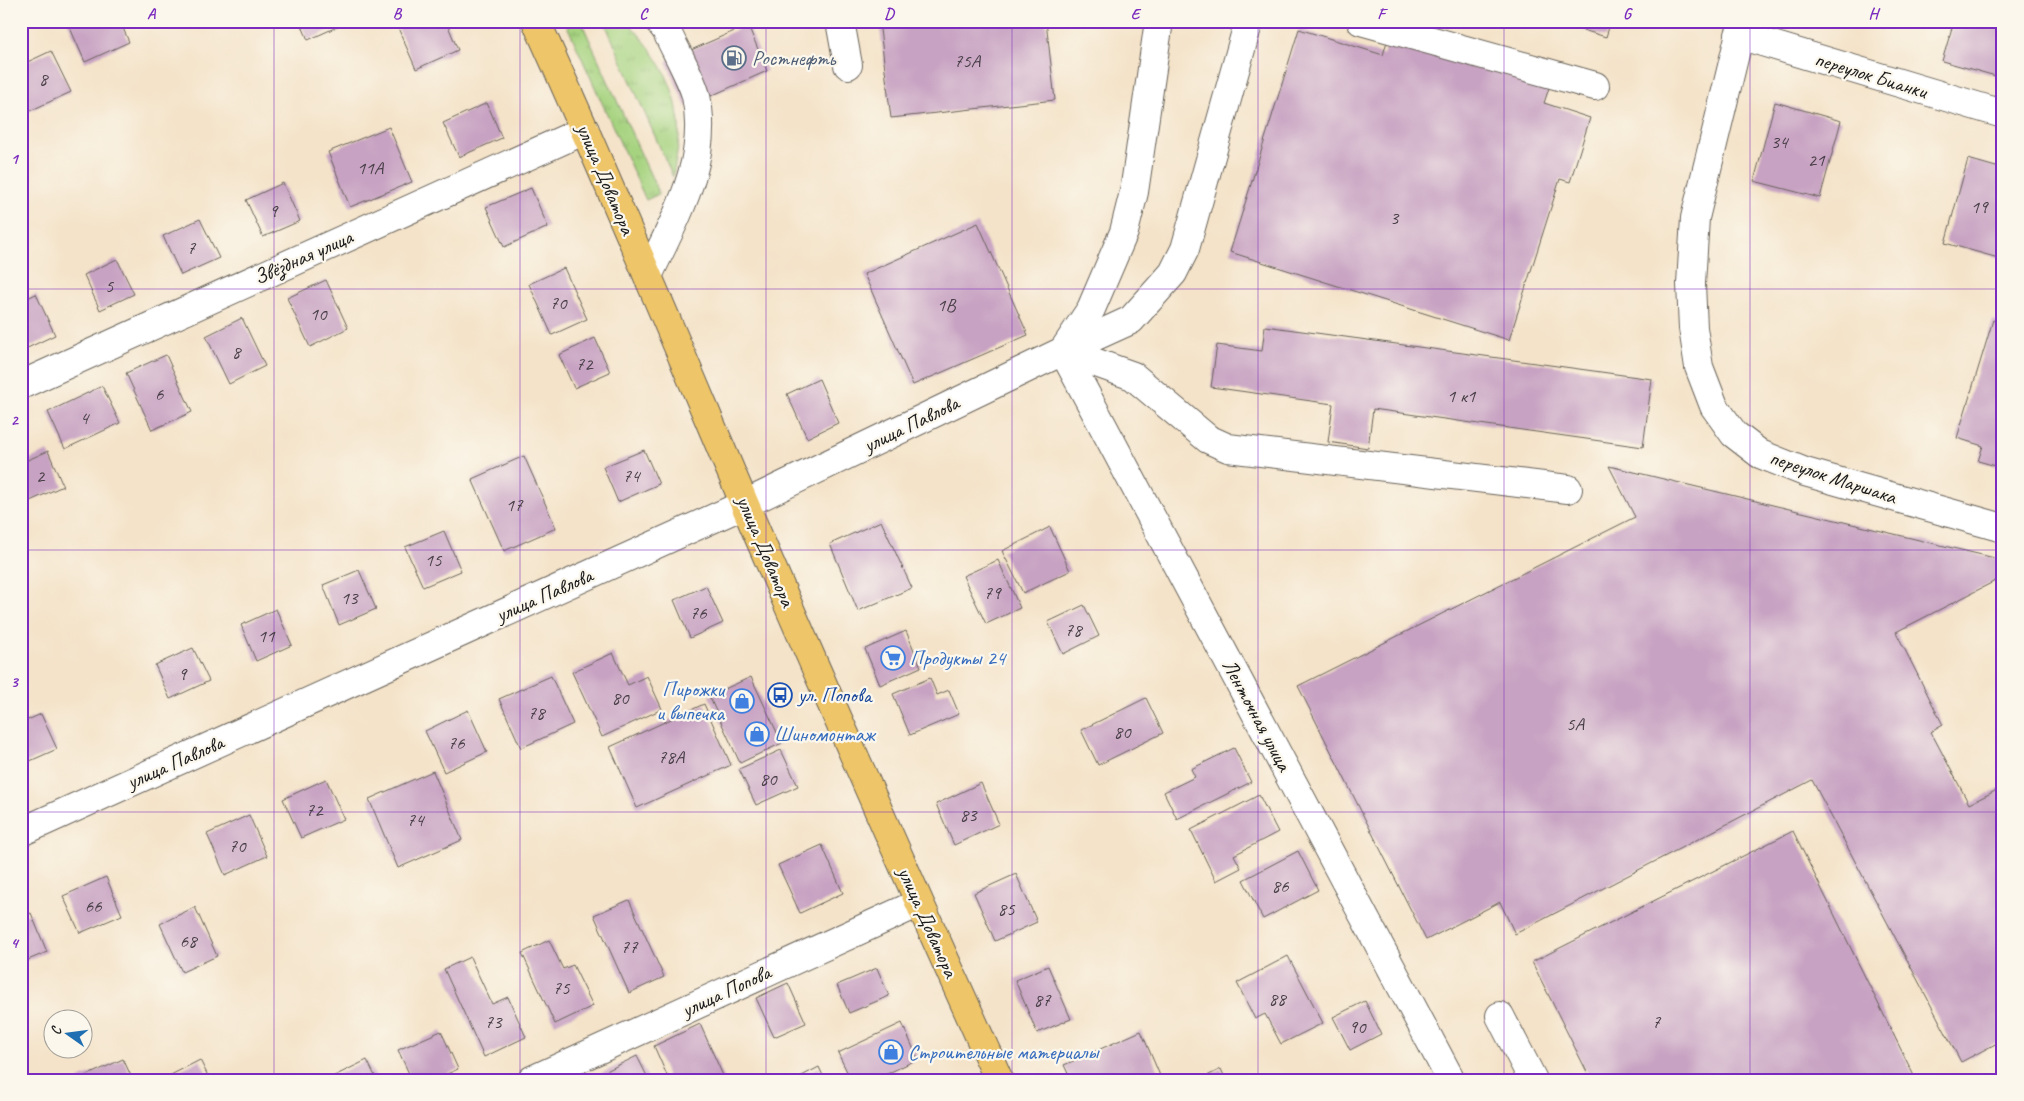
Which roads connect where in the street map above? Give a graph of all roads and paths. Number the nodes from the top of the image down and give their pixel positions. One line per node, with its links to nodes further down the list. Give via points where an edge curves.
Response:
1 (536, 21): 11 (main road, улица Доватора)
2 (658, 21): 12 (street, via 666,30 696,94 700,128 691,182)
3 (840, 21): 8 (street)
4 (1159, 21): 13 (street, via 1134,192 1124,232 1091,309)
5 (1250, 21): 13 (street, улица Павлова, via 1185,249 1173,273 1131,320)
6 (1361, 21): 9 (street)
7 (1741, 28): 10 (street, переулок Бианки); 17 (street, переулок Маршака, via 1694,218 1693,328 1699,367 1714,406 1734,434 1760,454 1805,472)
8 (848, 65)
9 (1595, 86)
10 (2003, 114)
11 (585, 130): 12 (main road, улица Доватора); 14 (street, Звёздная улица)
12 (648, 276): 16 (main road, улица Доватора)
13 (1063, 351): 15 (street, via 1133,376 1208,439 1228,448); 16 (street, улица Павлова); 23 (street, Ленточная улица)
14 (21, 385)
15 (1568, 489)
16 (745, 504): 18 (street, улица Павлова); 19 (main road, улица Доватора)
17 (2003, 528)
18 (21, 832)
19 (919, 903): 21 (street, улица Попова); 22 (main road, улица Доватора)
20 (1500, 1016): 24 (street)
21 (532, 1080)
22 (999, 1080)
23 (1451, 1080)
24 (1533, 1080)

